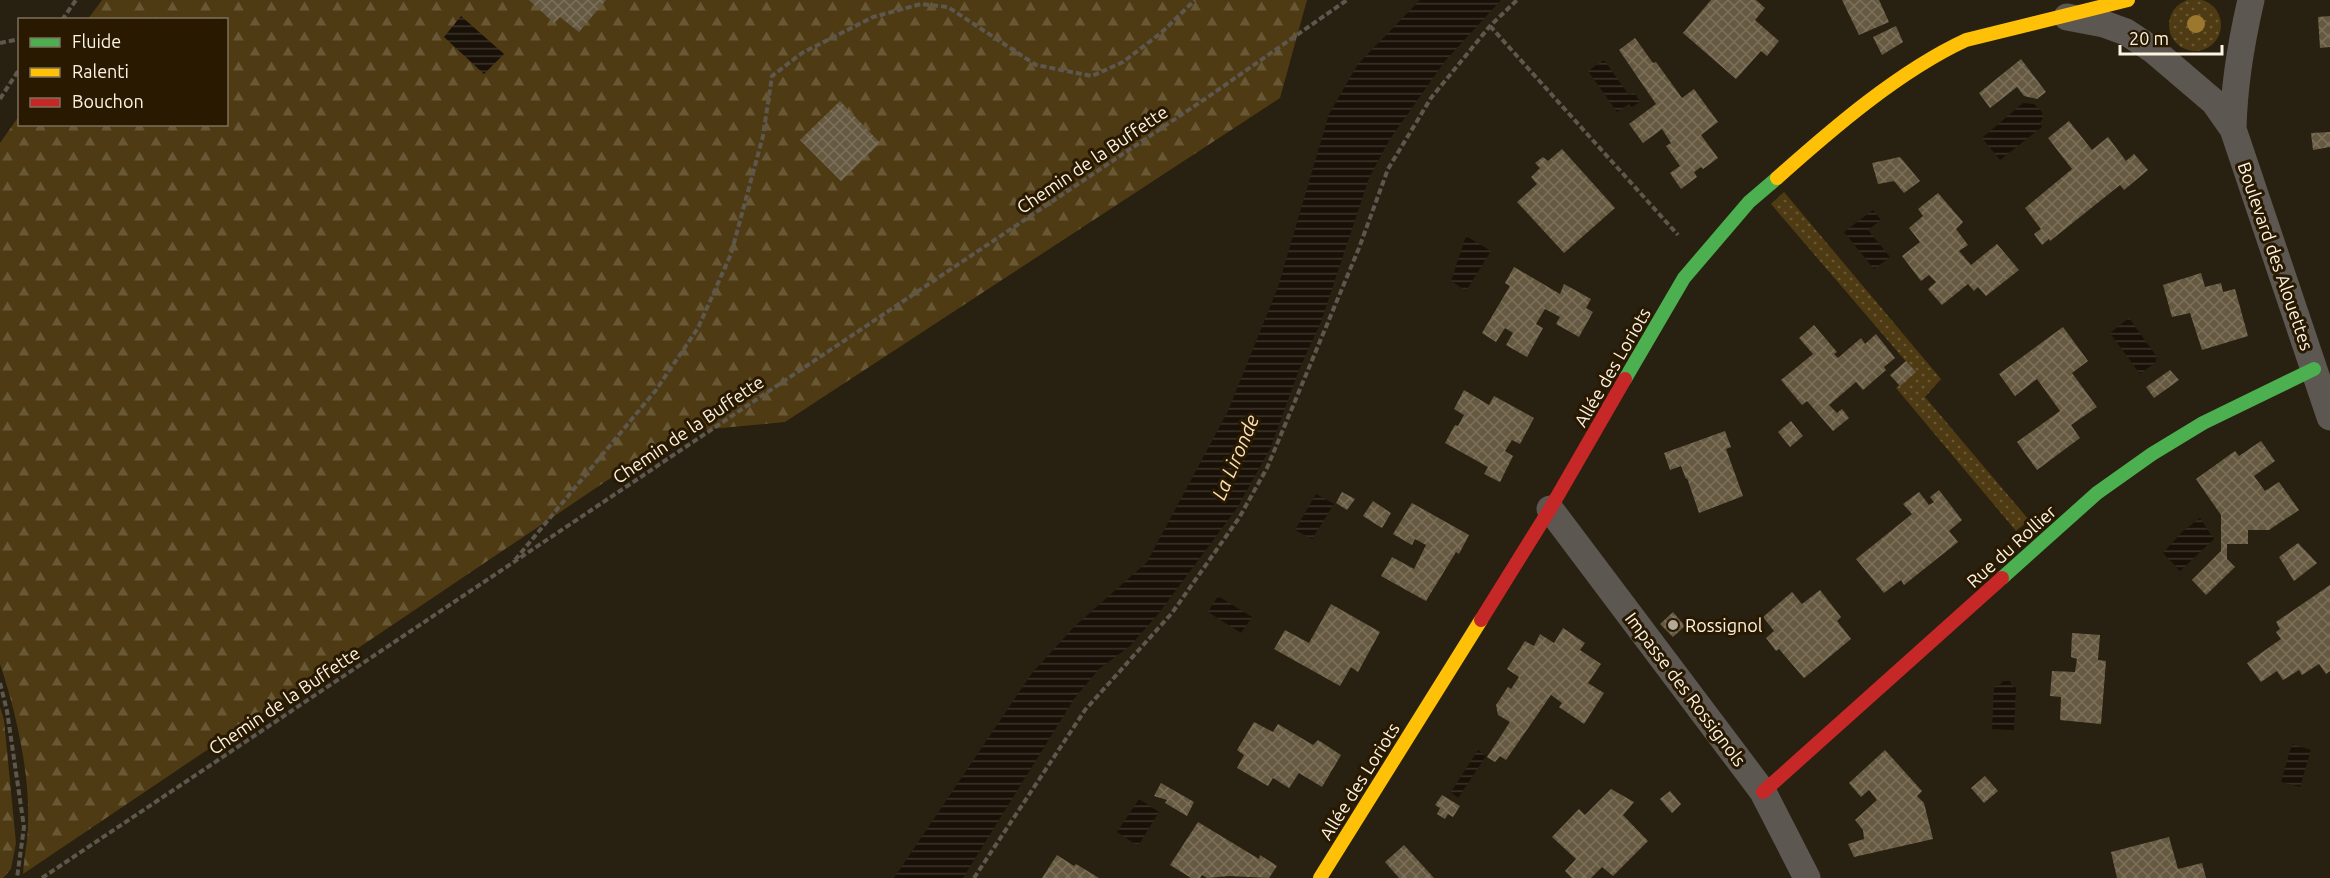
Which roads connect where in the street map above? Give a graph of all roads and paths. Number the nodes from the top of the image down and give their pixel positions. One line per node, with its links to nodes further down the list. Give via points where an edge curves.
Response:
1 (76, 0): 8 (path)
2 (1195, 0): 19 (path, via 1124,62 1092,76 1036,65 948,6 921,4 873,17 802,53 772,76 763,136 731,254 698,328 656,390)
3 (1347, 0): 19 (path, Chemin de la Buffette)
4 (1517, 0): 9 (path)
5 (2128, 0): 7 (street, Allée des Loriots)
6 (2251, 0): 14 (street, via 2237,70)
7 (2067, 16): 14 (street, via 2126,32 2153,50 2214,102); 15 (street, Allée des Loriots, via 1966,40 1920,64 1822,138 1749,202)
8 (63, 18)
9 (1490, 26): 15 (path); 24 (path, via 1431,98 1388,169 1267,468 1239,518 1172,613 1085,710)
10 (18, 40): 11 (path)
11 (0, 44)
12 (18, 71): 13 (path)
13 (0, 99)
14 (2233, 129): 16 (street, Boulevard des Alouettes)
15 (1699, 259): 18 (street, Allée des Loriots, via 1684,278)
16 (2314, 369): 17 (street, Boulevard des Alouettes); 21 (street, Rue du Rollier, via 2203,423 2097,493)
17 (2330, 417)
18 (1550, 509): 21 (street, Impasse des Rossignols); 25 (street, Allée des Loriots)
19 (511, 564): 23 (path, Chemin de la Buffette)
20 (0, 683): 22 (path, via 24,827)
21 (1763, 792): 26 (street, Impasse des Rossignols)
22 (17, 878)
23 (42, 878)
24 (974, 878)
25 (1320, 878)
26 (1807, 878)

